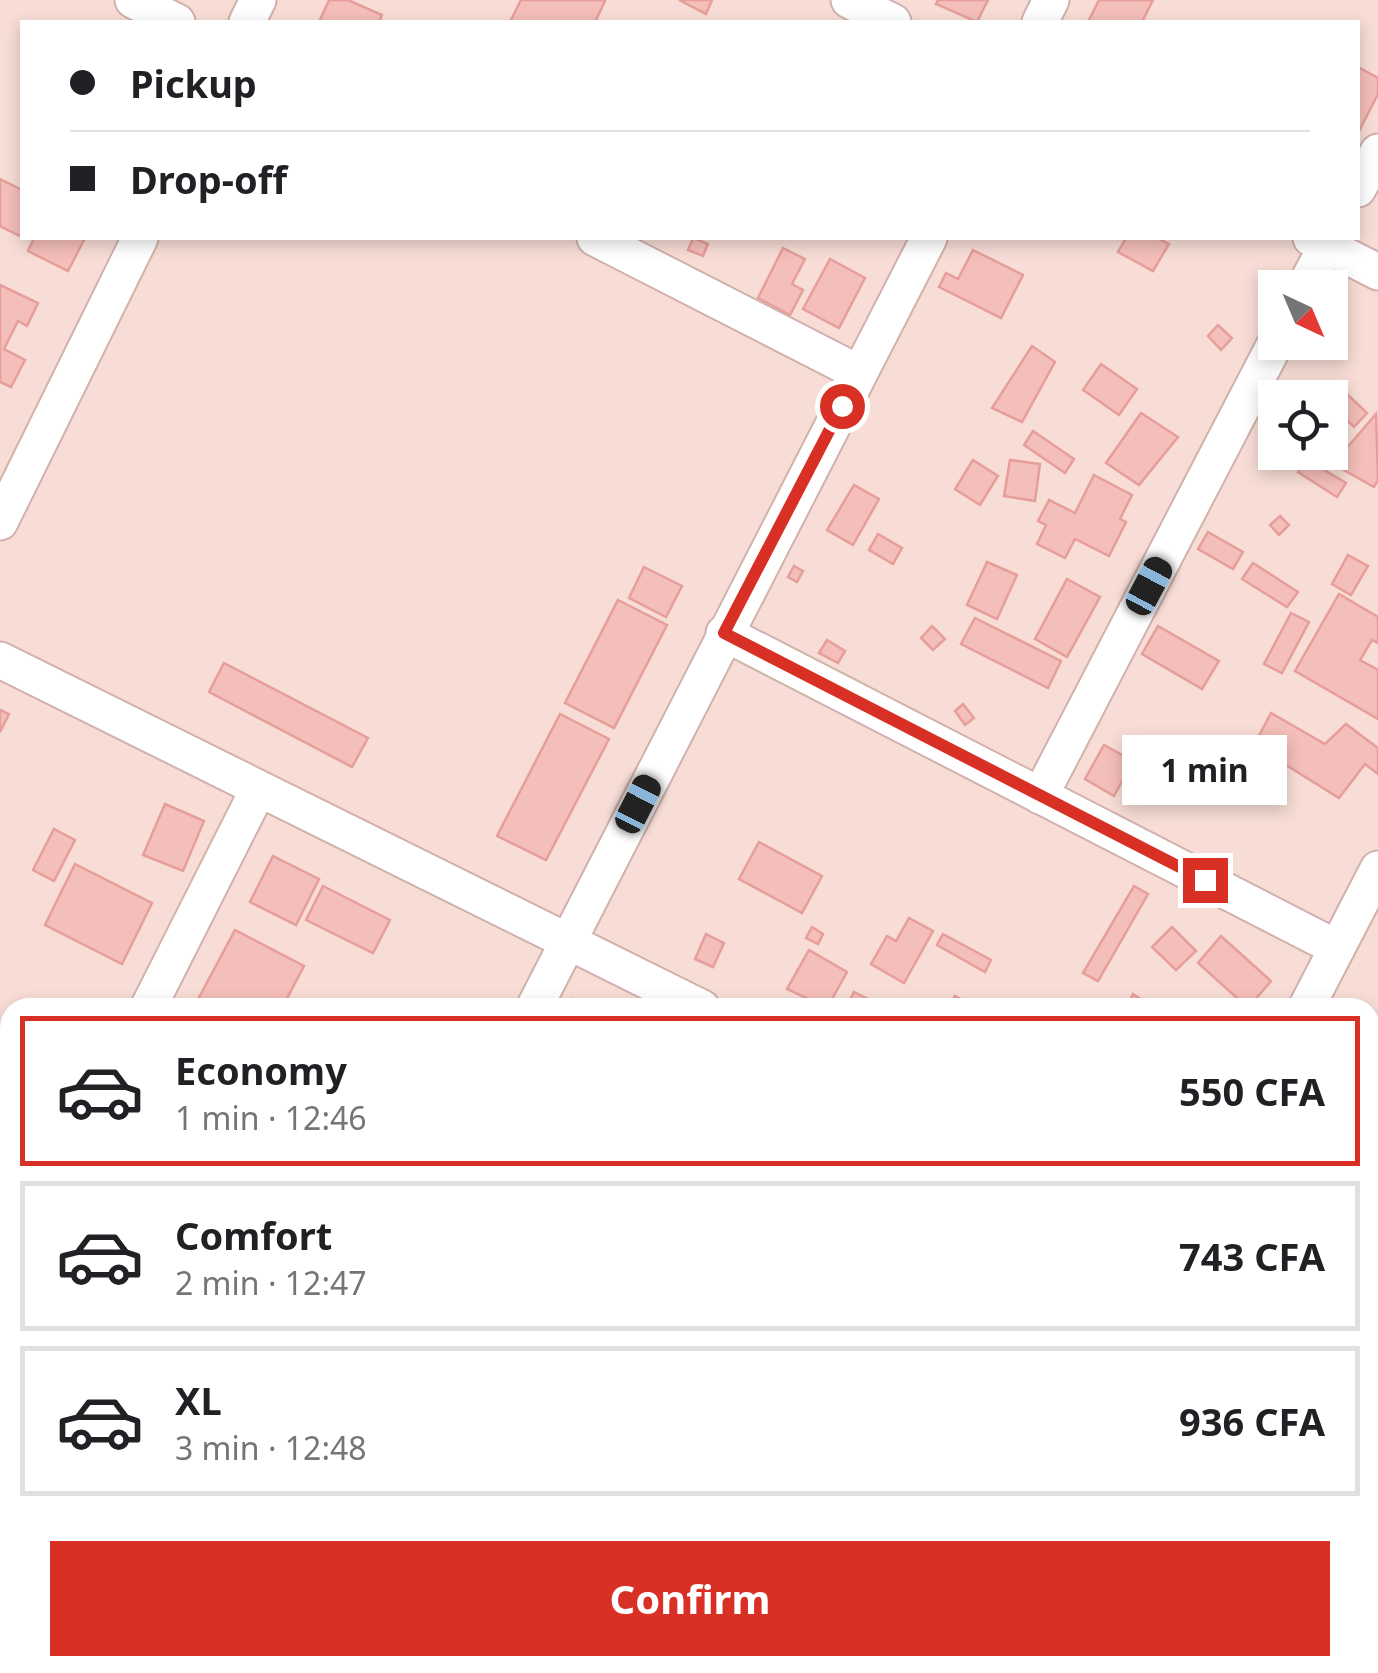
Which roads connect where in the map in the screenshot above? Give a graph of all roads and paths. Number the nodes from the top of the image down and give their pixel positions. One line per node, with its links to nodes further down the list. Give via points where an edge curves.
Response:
1 (133, 0): 3 (street)
2 (850, 0): 4 (street)
3 (172, 20)
4 (889, 20)
5 (1378, 152): 6 (street)
6 (1360, 185)
7 (139, 240): 15 (street)
8 (599, 240): 14 (street)
9 (927, 240): 14 (street)
10 (1323, 240): 11 (street); 12 (street)
11 (1311, 270)
12 (1378, 272)
13 (1267, 360): 19 (street)
14 (858, 373): 16 (street)
15 (0, 522)
16 (724, 633): 19 (street); 21 (street)
17 (0, 660): 18 (street)
18 (258, 790): 21 (street); 23 (street)
19 (1040, 796): 22 (street)
20 (1378, 870): 22 (street)
21 (569, 941): 24 (street); 25 (street)
22 (1337, 948): 26 (street)
23 (153, 998)
24 (539, 998)
25 (682, 998)
26 (1311, 998)

